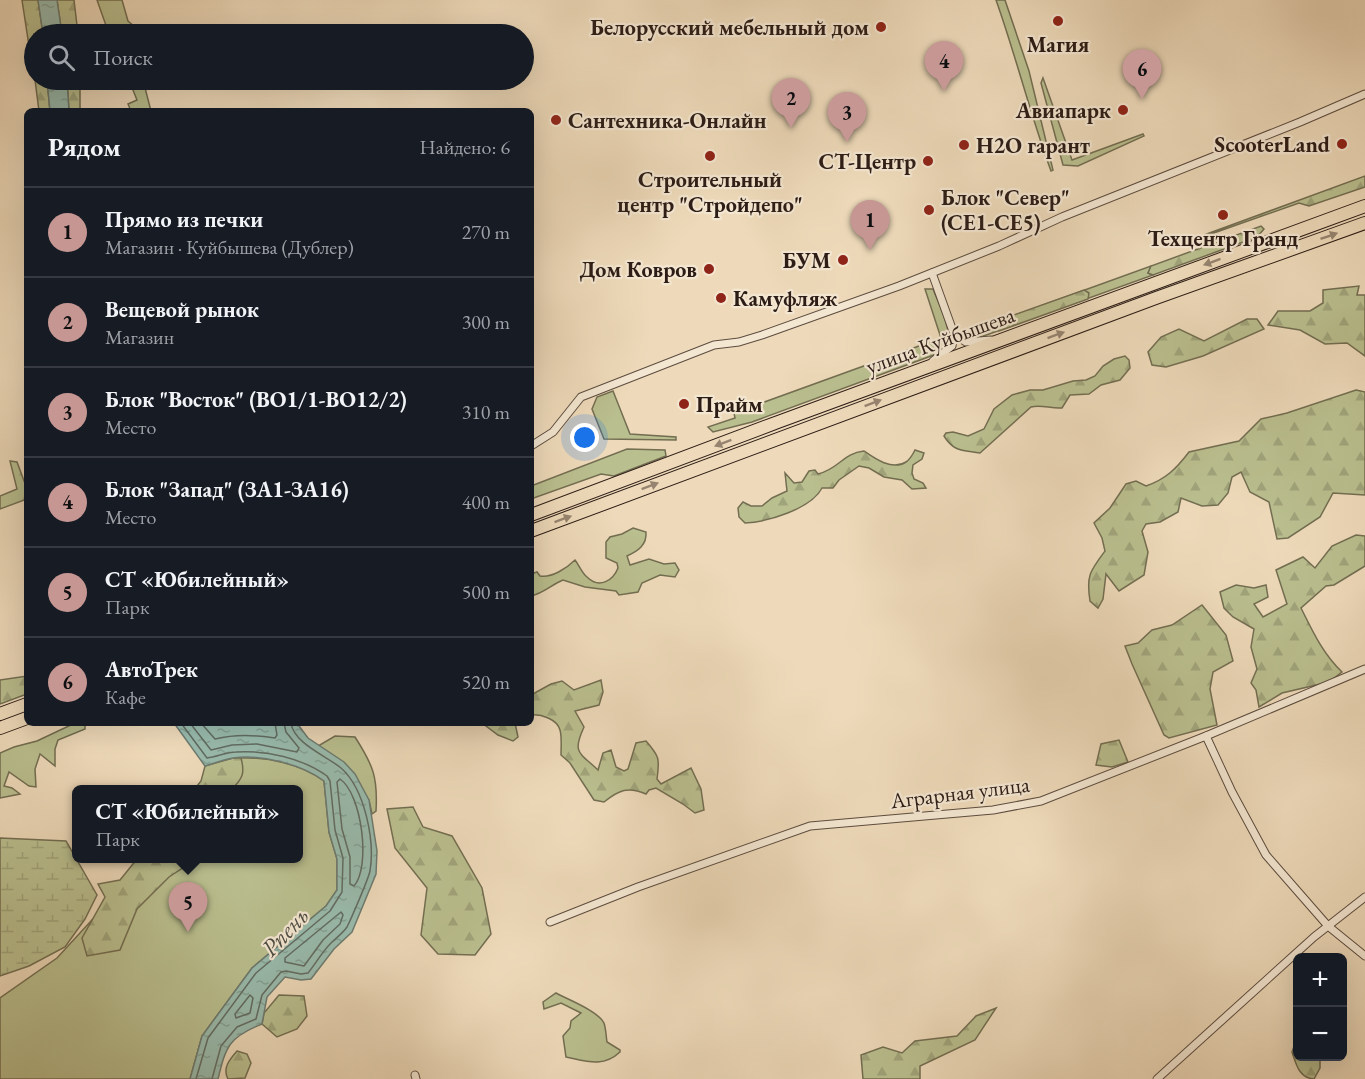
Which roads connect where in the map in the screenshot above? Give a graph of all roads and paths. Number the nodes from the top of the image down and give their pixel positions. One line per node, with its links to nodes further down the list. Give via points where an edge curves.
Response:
1 (1365, 94): 4 (street)
2 (1365, 206): 6 (highway, улица Куйбышева, one-way to 6)
3 (1365, 223): 10 (highway, улица Куйбышева, one-way to 3)
4 (932, 273): 5 (street); 8 (street, via 740,342 714,345 581,397 553,432)
5 (954, 333): 6 (street, via 966,342); 7 (street, via 952,346)
6 (1016, 335): 7 (highway, улица Куйбышева)
7 (902, 378): 9 (highway, улица Куйбышева, one-way to 9)
8 (534, 444)
9 (534, 514)
10 (534, 530)
11 (1365, 669): 16 (street, Аграрная улица)
12 (24, 705): 13 (highway)
13 (0, 714)
14 (24, 719): 15 (highway)
15 (0, 728)
16 (1206, 736): 18 (street, Аграрная улица, via 1041,801 993,810 810,825); 19 (street, via 1266,855)
17 (1365, 897): 19 (street)
18 (550, 922)
19 (1328, 926): 20 (street); 21 (street)
20 (1365, 956)
21 (1157, 1079)

